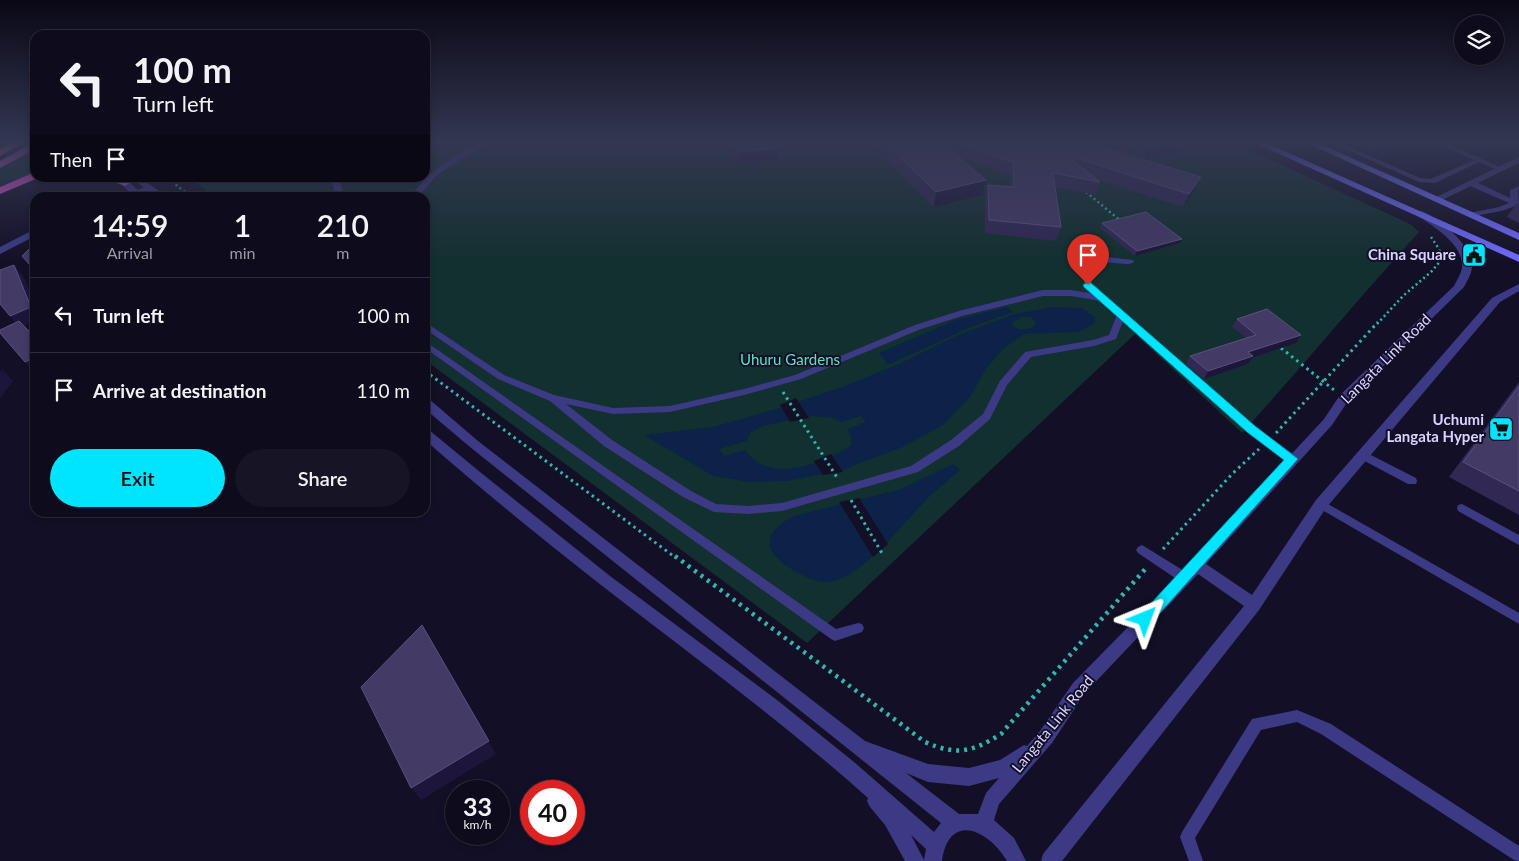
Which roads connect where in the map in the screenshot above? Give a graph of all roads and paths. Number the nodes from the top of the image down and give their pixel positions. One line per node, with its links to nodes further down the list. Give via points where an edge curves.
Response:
1 (17, 183): 11 (highway)
2 (125, 183): 12 (street)
3 (142, 183): 8 (street)
4 (174, 183): 15 (path)
5 (1351, 183): 18 (main road)
6 (1401, 183): 16 (main road)
7 (1471, 183): 16 (street); 17 (lane)
8 (148, 188): 13 (street); 14 (street)
9 (1519, 188): 17 (lane, via 1514,190)
10 (1083, 190): 20 (path)
11 (0, 191)
12 (136, 192)
13 (143, 192)
14 (154, 192)
15 (185, 192)
16 (1437, 199): 19 (main road)
17 (1517, 203): 19 (lane)
18 (1419, 213): 25 (main road); 37 (street, Langata Link Road, via 1458,245 1465,256 1467,268 1459,287)
19 (1472, 215): 23 (main road)
20 (1122, 222)
21 (1427, 233): 35 (path, via 1442,259 1435,271 1400,299)
22 (30, 235): 24 (street)
23 (1519, 237)
24 (0, 250)
25 (1519, 259)
26 (1130, 262): 28 (lane, via 1111,258 1090,266 1088,285)
27 (1519, 287): 41 (street, via 1496,300)
28 (1104, 299): 29 (lane); 34 (lane, via 1071,293 1043,293 988,306 918,327)
29 (1121, 315): 40 (lane); 44 (lane, via 1114,337 1028,354 1003,383 987,416 955,443 914,468)
30 (430, 328): 36 (lane, via 501,377)
31 (430, 348): 55 (lane, via 835,635)
32 (1281, 348): 35 (path)
33 (430, 375): 50 (path, via 925,742 942,751 981,747 1000,734)
34 (777, 383): 36 (lane, via 670,409 613,411); 44 (path)
35 (1324, 383): 37 (path); 40 (path)
36 (552, 398): 44 (lane, via 608,442 714,508 782,507)
37 (1344, 398): 42 (street, Langata Link Road, via 1328,422)
38 (430, 406): 57 (street)
39 (430, 436): 58 (street, via 597,574)
40 (1268, 441): 42 (lane); 50 (path, via 1232,474)
41 (1363, 455): 43 (lane); 45 (street)
42 (1292, 459): 51 (street, Langata Link Road)
43 (1412, 481)
44 (844, 489): 49 (path)
45 (1321, 504): 53 (street); 54 (lane)
46 (1462, 508): 47 (lane)
47 (1519, 540)
48 (1142, 550): 50 (lane)
49 (884, 555)
50 (1154, 558): 52 (lane)
51 (1196, 565): 52 (street, Langata Link Road); 53 (street)
52 (1185, 578): 56 (street, Langata Link Road, via 1078,688)
53 (1254, 605): 65 (street)
54 (1519, 619)
55 (858, 628)
56 (1046, 737): 57 (street, via 1004,768 969,777 928,773); 60 (street, Langata Link Road, via 992,799)
57 (854, 743): 59 (street)
58 (848, 768): 61 (street); 63 (street, via 891,818)
59 (956, 823): 60 (street); 61 (street, via 940,835)
60 (983, 824): 64 (street, via 1007,844)
61 (934, 853)
62 (1519, 855): 66 (lane, via 1326,729 1297,716 1257,724 1188,837)
63 (915, 861)
64 (1017, 861)
65 (1050, 861)
66 (1196, 861)

